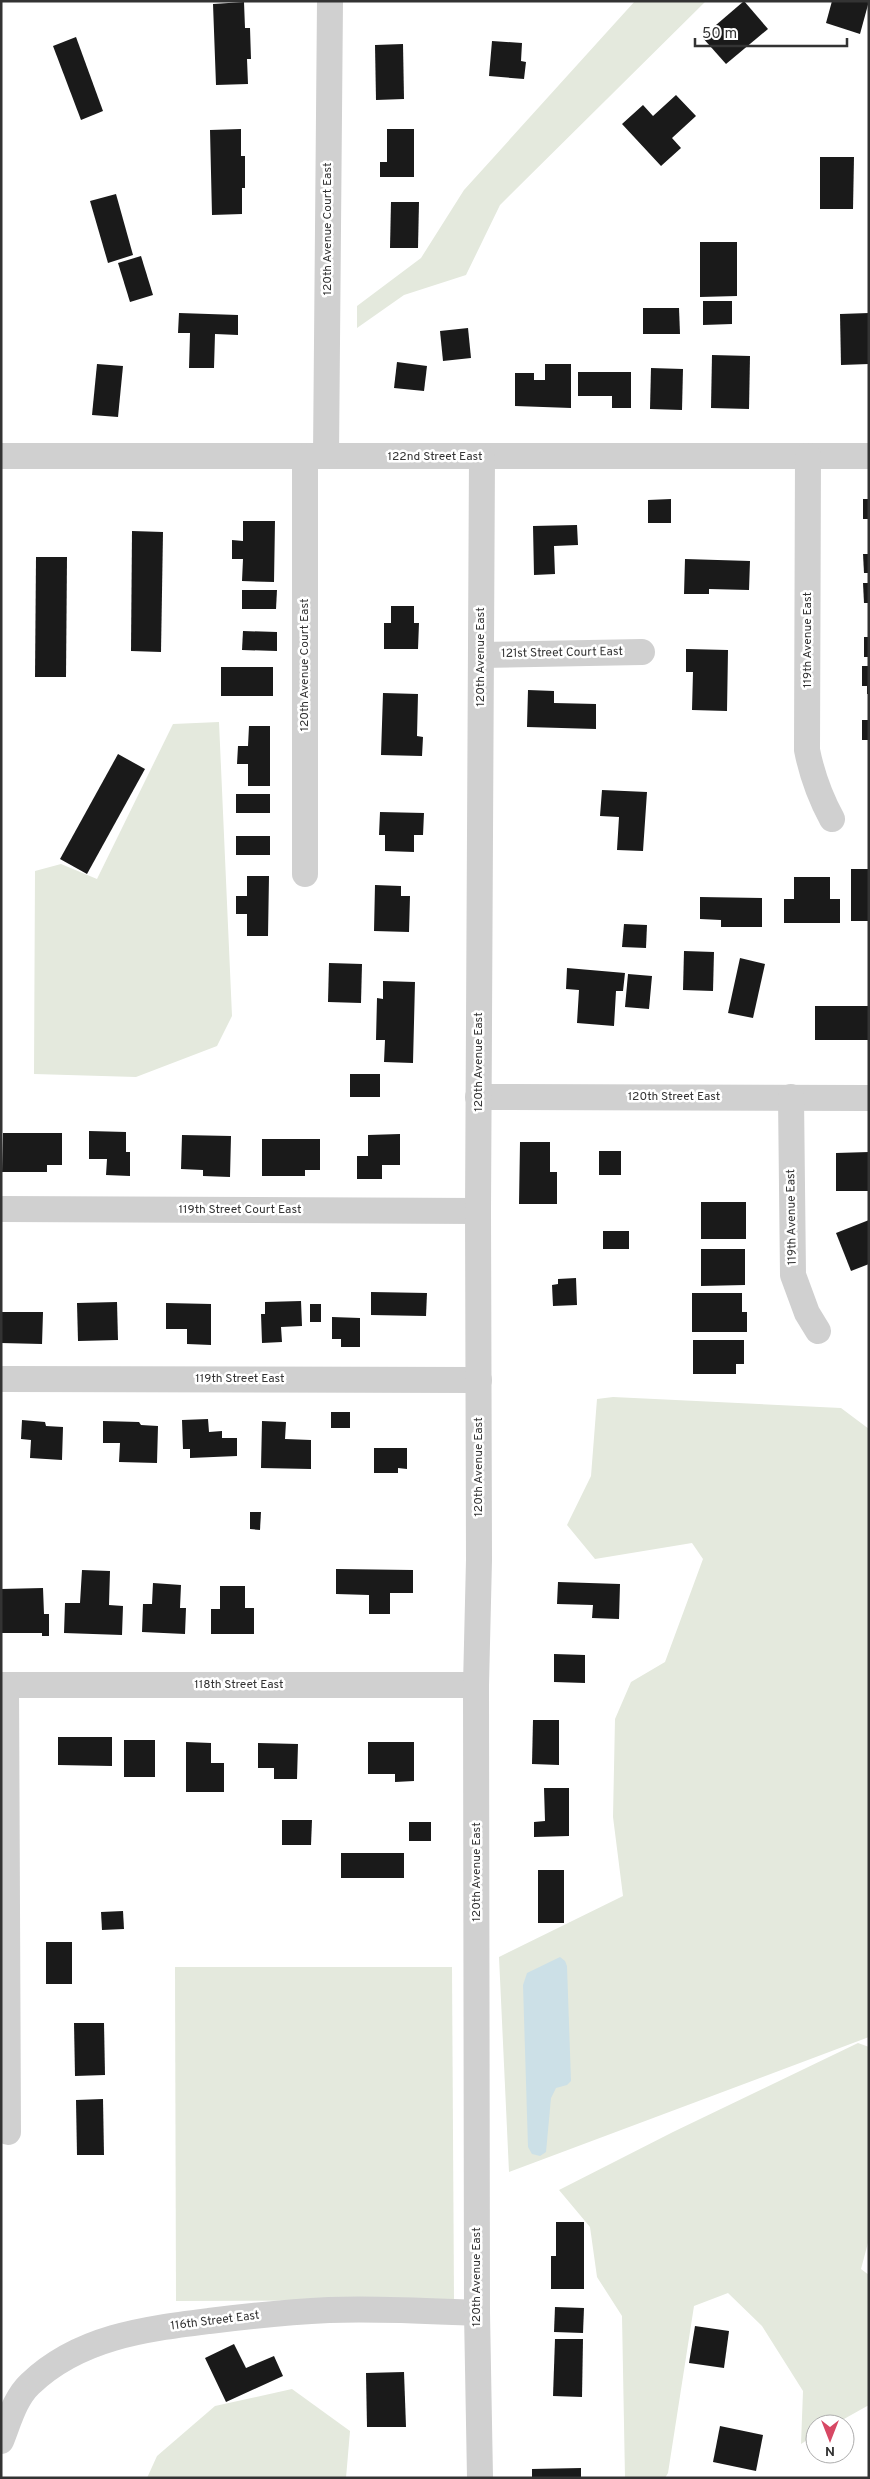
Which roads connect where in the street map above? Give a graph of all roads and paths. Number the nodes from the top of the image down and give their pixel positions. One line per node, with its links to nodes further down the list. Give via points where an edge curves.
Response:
1 (330, 1): 5 (street, 120th Avenue Court East)
2 (1, 456): 5 (street, 122nd Street East)
3 (808, 456): 4 (street, 122nd Street East); 6 (street, 122nd Street East); 9 (street, 119th Avenue East, via 807,750 810,768)
4 (869, 456)
5 (316, 457): 6 (street, 122nd Street East); 10 (street, 120th Avenue Court East)
6 (482, 457): 8 (street, 120th Avenue East)
7 (642, 652): 8 (street, 121st Street Court East)
8 (482, 655): 11 (street, 120th Avenue East)
9 (832, 819)
10 (305, 874)
11 (478, 1097): 12 (street, 120th Street East); 15 (street, 120th Avenue East)
12 (791, 1097): 13 (street, 120th Street East); 16 (street, 119th Avenue East, via 793,1275 807,1314)
13 (869, 1098)
14 (1, 1209): 15 (street, 119th Street Court East)
15 (478, 1210): 18 (street, 120th Avenue East)
16 (818, 1331)
17 (1, 1379): 18 (street, 119th Street East)
18 (479, 1380): 20 (street, 120th Avenue East)
19 (3, 1685): 20 (street, 118th Street East); 21 (street)
20 (476, 1685): 22 (street, 120th Avenue East)
21 (8, 2132)
22 (477, 2313): 23 (street, 116th Street East, via 332,2310 273,2313 120,2335 69,2355 29,2385 15,2405); 24 (street, 120th Avenue East)
23 (1, 2440)
24 (480, 2478)

